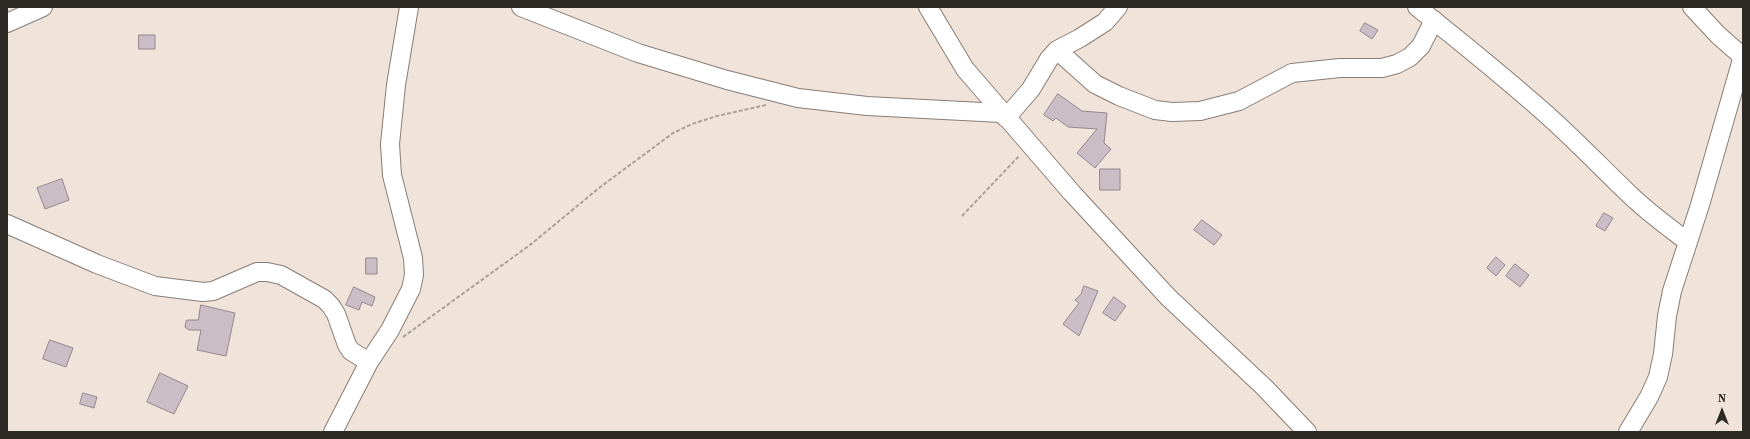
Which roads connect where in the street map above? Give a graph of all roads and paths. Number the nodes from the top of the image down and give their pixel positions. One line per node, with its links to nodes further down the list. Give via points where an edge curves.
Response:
1 (43, 7): 9 (street)
2 (409, 7): 19 (street, via 396,85 390,144 392,175 413,258 414,275 411,289 390,330)
3 (522, 7): 13 (street, via 638,53 798,98 867,106)
4 (928, 7): 13 (street, via 965,68)
5 (1118, 7): 10 (street, via 1100,26)
6 (1417, 7): 8 (street)
7 (1692, 7): 11 (street)
8 (1434, 20): 10 (street, via 1421,46 1410,57 1397,64 1382,68 1340,68 1292,73 1239,101 1200,111 1155,110 1119,96 1095,84); 17 (street, via 1546,114 1653,216)
9 (7, 24)
10 (1057, 50): 13 (street, via 1048,59 1031,89)
11 (1743, 57): 17 (street)
12 (771, 104): 18 (path, via 718,116 673,133 599,188 530,245)
13 (1003, 115): 14 (street)
14 (1030, 144): 15 (path); 21 (street, via 1168,296 1264,387)
15 (962, 216)
16 (7, 224): 19 (street, via 97,264 155,286 213,292 257,272 281,275 324,299 336,314 346,345)
17 (1688, 242): 22 (street, via 1672,291 1658,377)
18 (400, 339)
19 (369, 362): 20 (street)
20 (333, 432)
21 (1307, 432)
22 (1628, 432)

